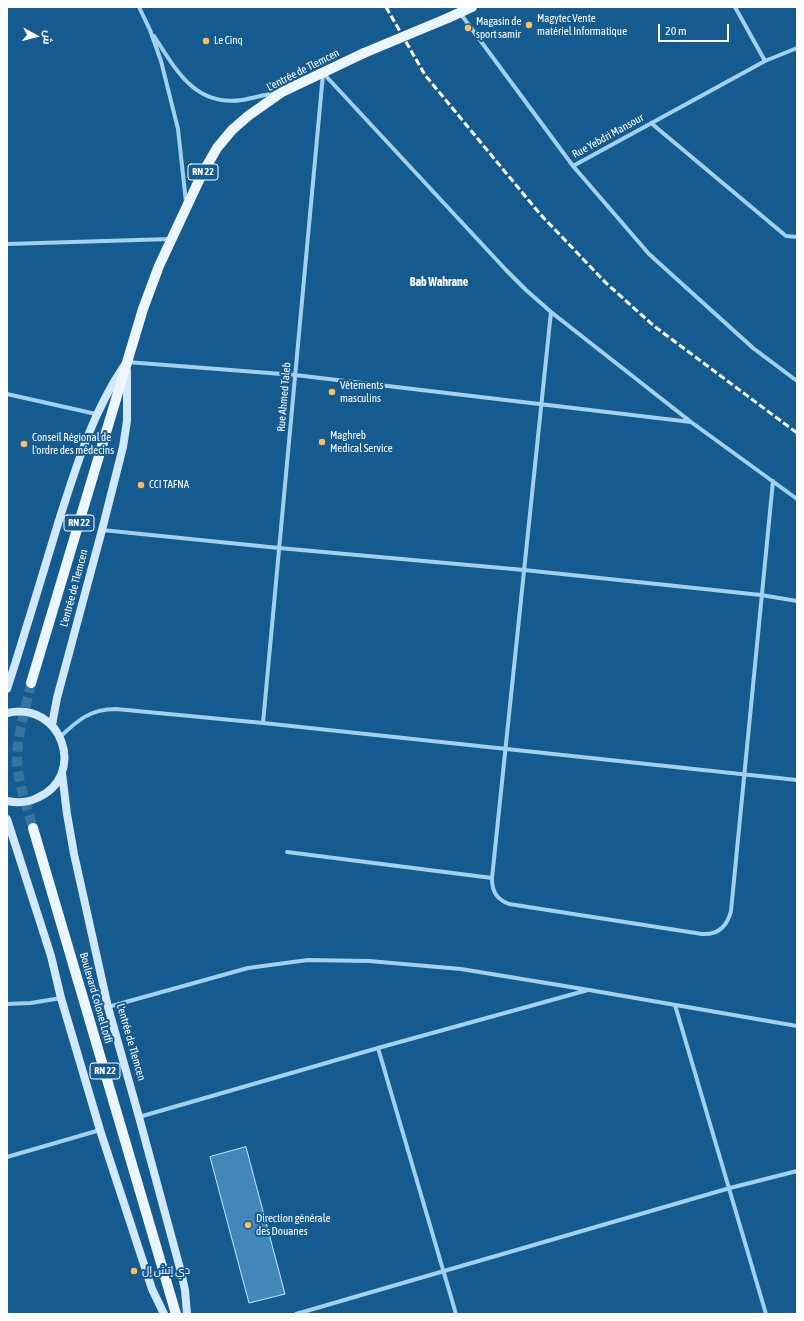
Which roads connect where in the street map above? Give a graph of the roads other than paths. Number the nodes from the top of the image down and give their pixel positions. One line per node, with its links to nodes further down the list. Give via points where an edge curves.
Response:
1 (139, 7): 5 (street)
2 (472, 7): 4 (main road, L'entrée de Tlemcen / RN 22)
3 (736, 7): 7 (street)
4 (459, 12): 8 (main road, L'entrée de Tlemcen / RN 22, bridge); 11 (street, Rue Yebdri Mansour)
5 (150, 30): 9 (street, via 177,72 187,84 199,92 212,98 242,100); 12 (street, via 178,129)
6 (797, 48): 7 (street, Rue Yebdri Mansour)
7 (765, 61): 10 (street, Rue Yebdri Mansour)
8 (323, 72): 9 (main road, L'entrée de Tlemcen / RN 22); 16 (street, via 506,270); 18 (street, Rue Ahmed Taleb)
9 (282, 92): 12 (main road, L'entrée de Tlemcen / RN 22, via 232,130 209,161)
10 (651, 123): 11 (street, Rue Yebdri Mansour); 13 (street, via 786,236)
11 (573, 166): 19 (street, via 649,254 753,348)
12 (187, 206): 14 (main road, L'entrée de Tlemcen / RN 22)
13 (797, 237)
14 (171, 239): 15 (street); 17 (main road, L'entrée de Tlemcen / RN 22, via 143,309)
15 (7, 244)
16 (551, 312): 21 (street); 23 (street)
17 (126, 362): 18 (street); 22 (main road, L'entrée de Tlemcen); 26 (main road, L'entrée de Tlemcen, via 127,421); 31 (main road, L'entrée de Tlemcen / RN 22)
18 (295, 375): 21 (street); 27 (street, Rue Ahmed Taleb)
19 (797, 381)
20 (7, 394): 22 (street)
21 (541, 404): 23 (street); 28 (street)
22 (96, 414): 32 (main road, L'entrée de Tlemcen, via 80,455)
23 (691, 422): 24 (street)
24 (773, 481): 25 (street); 29 (street)
25 (797, 499)
26 (102, 530): 27 (street); 35 (main road, L'entrée de Tlemcen)
27 (279, 548): 28 (street); 34 (street, Rue Ahmed Taleb)
28 (524, 570): 29 (street); 37 (street)
29 (761, 595): 30 (street); 39 (street)
30 (797, 601)
31 (31, 683)
32 (7, 689)
33 (7, 713): 35 (main road, via 32,713)
34 (263, 723): 36 (street, via 105,710 84,716); 37 (street)
35 (52, 725): 36 (main road)
36 (60, 737): 38 (main road, L'entrée de Tlemcen, via 64,749)
37 (506, 749): 39 (street); 45 (street)
38 (62, 773): 41 (main road, via 54,786 43,796 30,802 15,803); 50 (main road, L'entrée de Tlemcen, via 66,814)
39 (744, 774): 40 (street); 45 (street, via 731,912 725,926 718,932 702,934 509,904 495,894)
40 (797, 780)
41 (7, 800)
42 (7, 819): 47 (main road, via 51,956)
43 (33, 828): 60 (main road, Boulevard Colonel Lotfi / RN 22)
44 (287, 852): 45 (street)
45 (492, 878)
46 (589, 990): 49 (street); 50 (street, via 461,969 369,961 308,960 248,968); 52 (street)
47 (61, 998): 48 (street); 54 (main road)
48 (7, 1004)
49 (675, 1005): 51 (street); 57 (street)
50 (108, 1007): 53 (main road, L'entrée de Tlemcen)
51 (797, 1026)
52 (378, 1048): 53 (street); 58 (street)
53 (140, 1117): 61 (main road, L'entrée de Tlemcen, via 185,1290)
54 (100, 1130): 55 (street); 59 (main road, via 152,1289)
55 (7, 1157)
56 (797, 1171): 57 (street)
57 (730, 1188): 58 (street); 64 (street)
58 (444, 1270): 62 (street); 63 (street)
59 (164, 1314)
60 (176, 1314)
61 (187, 1314)
62 (296, 1314)
63 (456, 1314)
64 (766, 1314)

